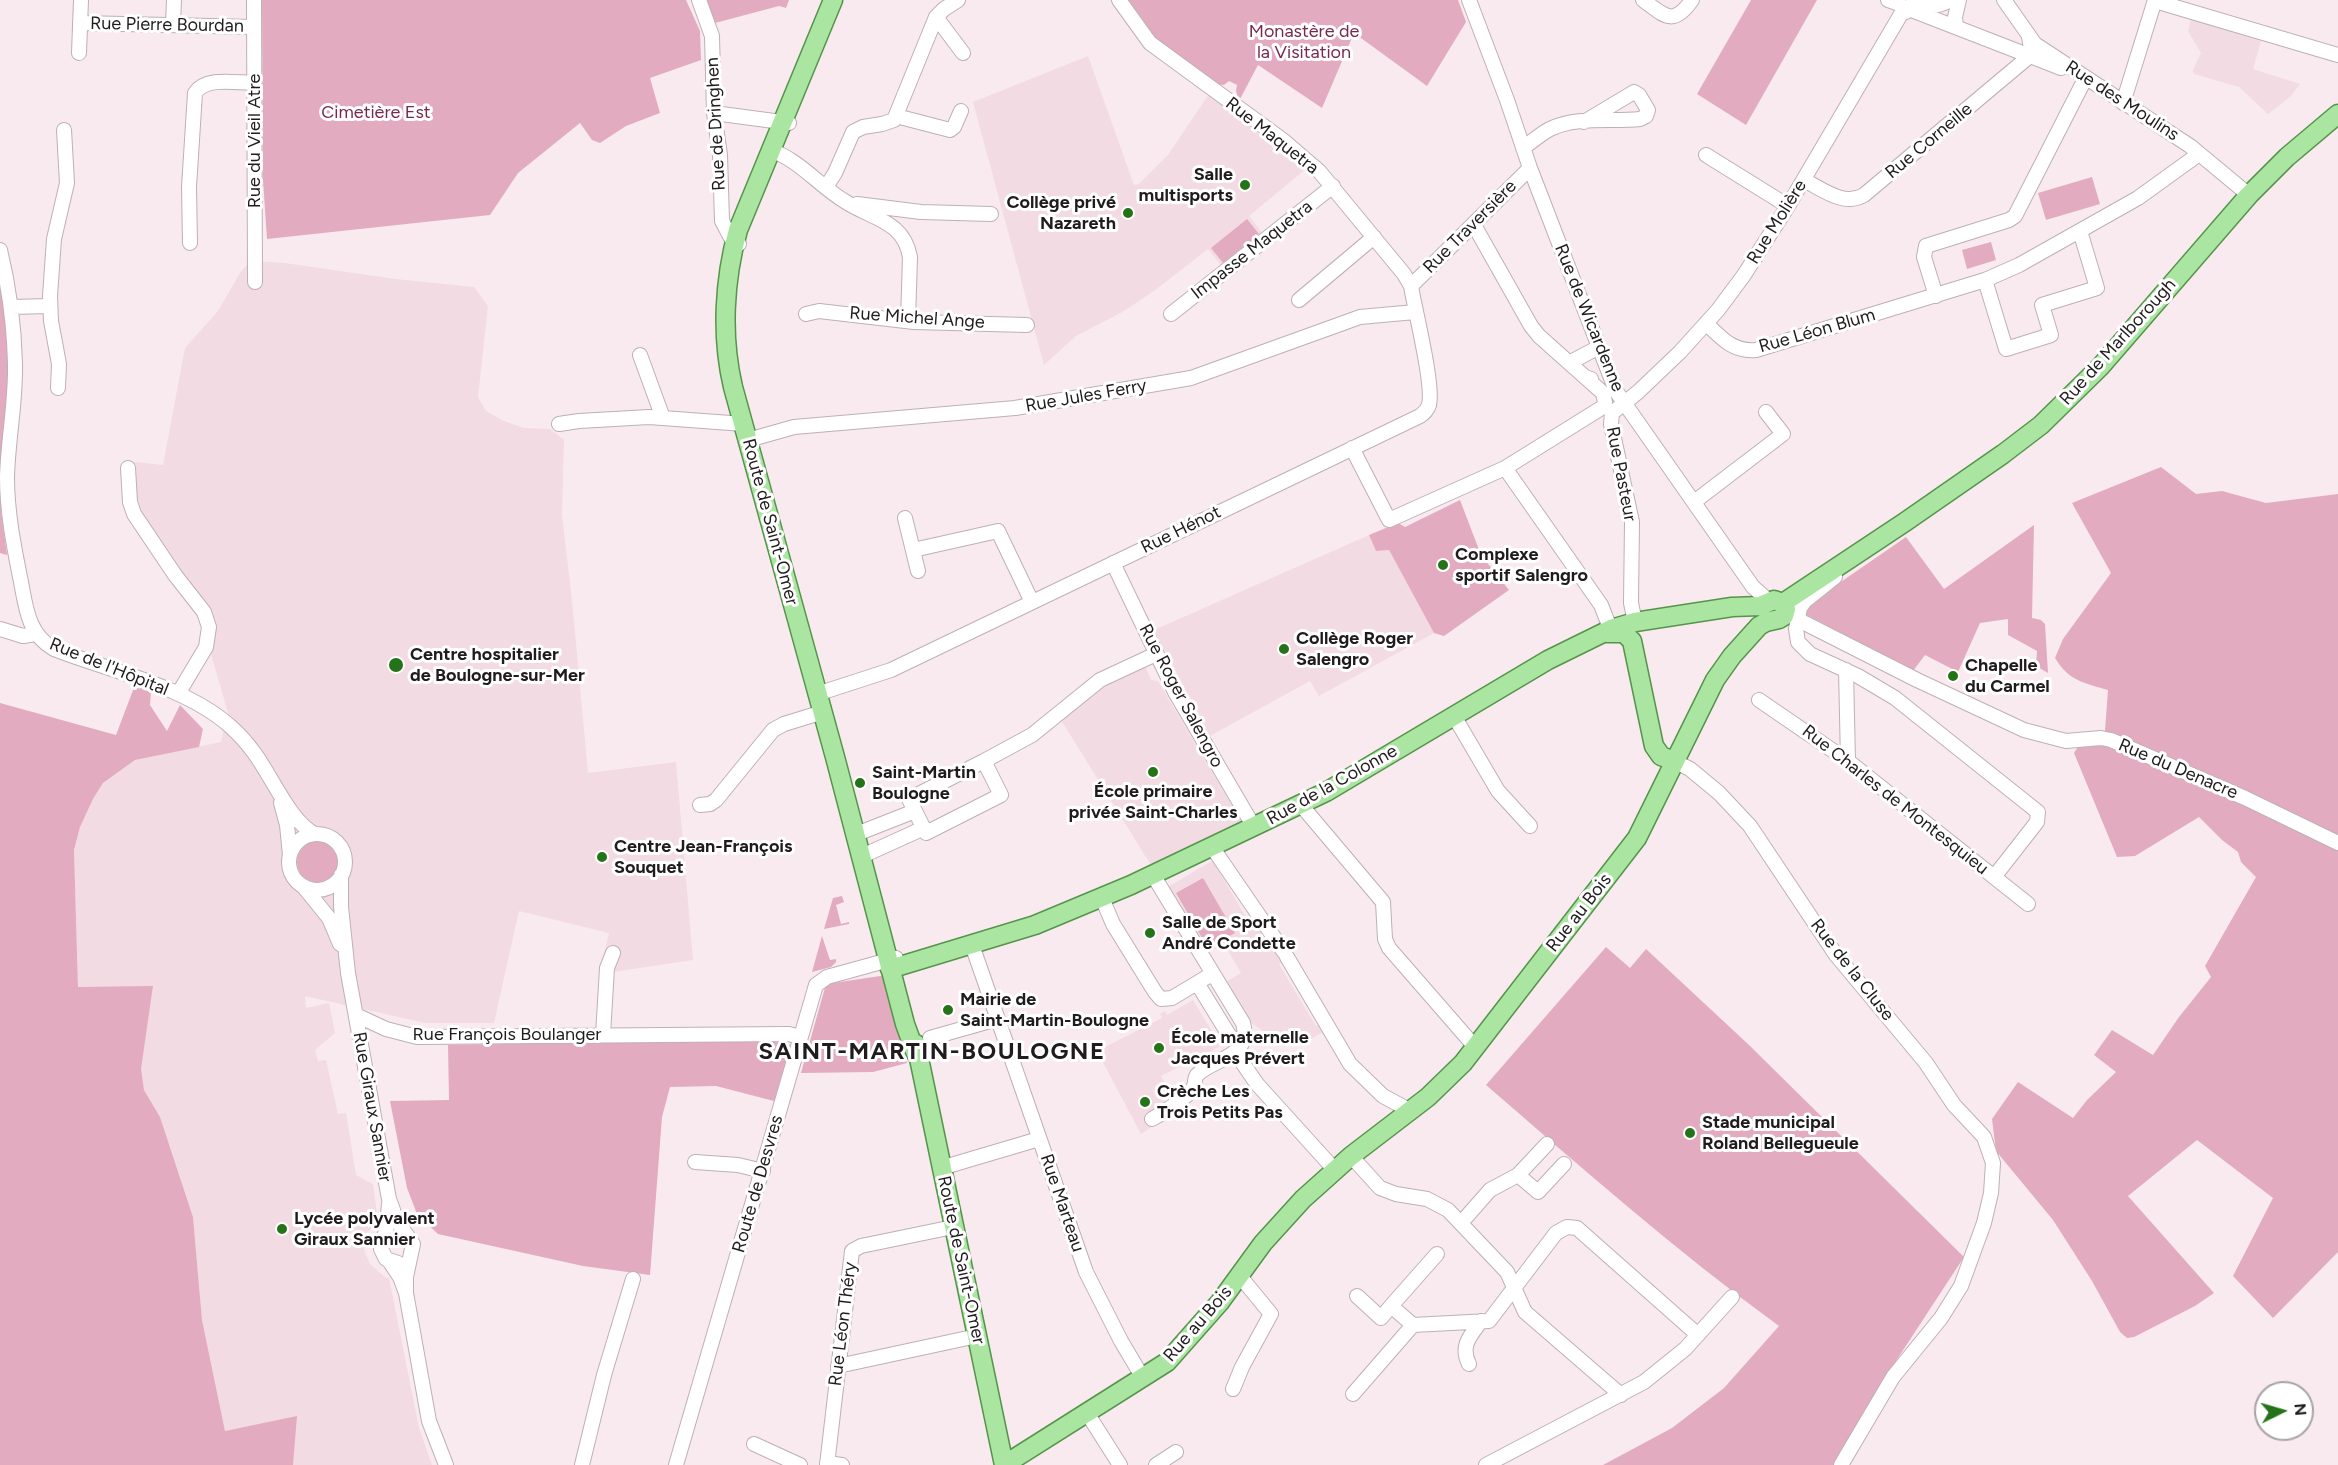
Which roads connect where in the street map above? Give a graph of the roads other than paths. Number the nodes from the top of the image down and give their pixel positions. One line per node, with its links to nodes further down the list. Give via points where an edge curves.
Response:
1 (81, 0): 19 (street)
2 (174, 0): 20 (street)
3 (254, 0): 22 (street, Rue du Vieil Atre)
4 (699, 0): 33 (street, Rue de Dringhen, via 712,36)
5 (833, 0): 36 (main road)
6 (839, 0): 36 (main road, Route de Saint-Omer)
7 (958, 0): 18 (street)
8 (1119, 0): 45 (street, Rue Maquetra, via 1150,43 1284,141)
9 (1469, 0): 39 (street, Rue de Wicardenne)
10 (1643, 0): 11 (street, via 1673,17 1682,14)
11 (1692, 0)
12 (1888, 0): 17 (street)
13 (1950, 0): 17 (street, via 1935,6 1914,4)
14 (1959, 0): 21 (street)
15 (2004, 0): 23 (street, Rue des Moulins)
16 (2155, 0): 28 (street); 31 (street)
17 (1903, 13): 21 (street, via 1918,12); 44 (street, Rue Molière)
18 (936, 17): 26 (street); 35 (street)
19 (80, 23): 20 (street, Rue Pierre Bourdan); 25 (street)
20 (173, 25): 22 (street, Rue Pierre Bourdan)
21 (1956, 26): 24 (street)
22 (254, 27): 30 (street, Rue du Vieil Atre)
23 (2027, 35): 24 (street); 27 (street); 29 (street, Rue des Moulins)
24 (2013, 49): 27 (street)
25 (79, 53)
26 (963, 53)
27 (2029, 55): 29 (street); 44 (street, Rue Corneille, via 1860,198 1839,198)
28 (2338, 55)
29 (2085, 79): 31 (street, Rue des Moulins); 60 (street, via 2017,213 2009,220 1926,246 1924,257)
30 (254, 82): 55 (street, via 210,83 195,93); 58 (street, Rue du Vieil Atre)
31 (2123, 103): 41 (street, Rue des Moulins)
32 (961, 111): 35 (street, via 950,130)
33 (714, 113): 36 (street); 54 (street, Rue de Dringhen, via 722,221)
34 (2338, 114): 47 (main road, Rue de Marlborough)
35 (896, 116): 46 (street, via 891,122 853,132)
36 (785, 122): 40 (main road, Route de Saint-Omer)
37 (1584, 122): 39 (street, via 1553,128)
38 (64, 130): 62 (street, via 67,183 54,239)
39 (1523, 148): 43 (street, Rue de Wicardenne)
40 (774, 151): 46 (street, via 797,163); 54 (main road, Route de Saint-Omer)
41 (2199, 153): 47 (street, Rue des Moulins); 52 (street, Rue Léon Blum, via 2143,194)
42 (1706, 155): 49 (street)
43 (1530, 168): 51 (street, Rue Traversière); 70 (street, Rue de Wicardenne)
44 (1804, 180): 49 (street, Rue Molière)
45 (1333, 186): 53 (street, Rue Maquetra); 66 (street, Impasse Maquetra)
46 (826, 187): 48 (street)
47 (2248, 195): 93 (main road, Rue de Marlborough, via 2100,367 2058,409 2003,454)
48 (846, 202): 50 (street, via 921,212); 67 (street, via 891,226 906,243 911,261)
49 (1788, 206): 68 (street, Rue Molière, via 1744,275)
50 (991, 214)
51 (1474, 225): 59 (street, Rue Traversière); 72 (street, via 1532,326)
52 (2080, 231): 57 (street, Rue Léon Blum); 57 (street, via 2097,288 2042,305 2051,335 2006,349)
53 (1374, 237): 59 (street, Rue Maquetra); 61 (street)
54 (734, 240): 80 (main road, Route de Saint-Omer, via 726,317 728,355)
55 (190, 243)
56 (0, 250): 63 (street, Rue de l'Hôpital)
57 (1985, 280): 60 (street, Rue Léon Blum)
58 (255, 282)
59 (1411, 286): 64 (street, Rue Hénot)
60 (1936, 296): 68 (street, Rue Léon Blum, via 1756,350 1734,347)
61 (1299, 300)
62 (50, 306): 63 (street); 75 (street)
63 (11, 307): 97 (street, Rue de l'Hôpital, via 15,377 9,509 27,614)
64 (1416, 312): 80 (street, Rue Jules Ferry, via 1360,316 1191,378 1014,408); 81 (street, Rue Hénot, via 1429,386 1427,410)
65 (806, 314): 67 (street, Rue Michel Ange, via 819,311)
66 (1171, 314)
67 (908, 321): 69 (street, Rue Michel Ange)
68 (1706, 323): 76 (street, Rue Molière, via 1667,365)
69 (1027, 326)
70 (1599, 347): 72 (street); 74 (street, Rue de Wicardenne)
71 (640, 355): 78 (street)
72 (1569, 363): 73 (street)
73 (1585, 377): 74 (street); 83 (street, via 1603,393 1604,405)
74 (1611, 378): 76 (street, Rue de Wicardenne)
75 (58, 388)
76 (1623, 403): 84 (street, Rue de Wicardenne); 94 (street, Rue Pasteur, via 1614,410 1610,421 1632,522)
77 (1766, 412): 84 (street, via 1783,434)
78 (663, 418): 79 (street, via 626,417); 80 (street)
79 (559, 424)
80 (746, 432): 103 (main road, Route de Saint-Omer)
81 (1352, 448): 83 (street, via 1389,520); 87 (street, Rue Hénot)
82 (128, 468): 101 (street, via 134,514 204,612 209,627 206,647)
83 (1505, 468): 91 (street)
84 (1694, 502): 89 (street, Rue de Wicardenne)
85 (905, 518): 86 (street)
86 (913, 550): 88 (street); 90 (street, via 998,531)
87 (1113, 563): 90 (street, Rue Hénot); 99 (street, Rue Roger Salengro)
88 (918, 570)
89 (1747, 578): 92 (street, via 1749,598); 93 (street, Rue de Wicardenne, via 1759,594)
90 (1032, 602): 103 (street, Rue Hénot)
91 (1601, 605): 94 (street, via 1618,619); 96 (street)
92 (1732, 607): 93 (main road, Rue de la Colonne); 94 (main road, Rue de la Colonne)
93 (1780, 610): 100 (street, via 1803,648); 106 (main road, Rue au Bois, via 1761,624 1721,670); 117 (street, Rue du Denacre, via 2024,730 2058,740 2110,740)
94 (1638, 616): 96 (main road, Rue de la Colonne); 98 (street)
95 (0, 629): 97 (street, via 23,636)
96 (1609, 632): 98 (main road, via 1624,633); 104 (main road, Rue de la Colonne, via 1548,660)
97 (36, 634): 101 (street, Rue de l'Hôpital, via 60,651)
98 (1632, 641): 106 (main road, via 1654,746 1661,756)
99 (1156, 654): 105 (street, via 1100,680 1032,735); 113 (street, Rue Roger Salengro)
100 (1846, 670): 107 (street); 123 (street, via 1901,703 2036,809 2037,822)
101 (178, 694): 108 (street, via 228,725)
102 (1759, 700): 107 (street, Rue Charles de Montesquieu)
103 (820, 703): 109 (street, Rue Hénot, via 773,730 716,800); 115 (main road, Route de Saint-Omer)
104 (1454, 716): 110 (main road, Rue de la Colonne); 112 (street, via 1501,796)
105 (984, 760): 111 (street, via 909,799); 114 (street, via 1001,795 926,833)
106 (1674, 761): 138 (main road, Rue au Bois, via 1637,838); 189 (street, Rue de la Cluse, via 1719,793 1750,826 1836,955 1926,1063 1954,1105 1986,1139 1993,1163 1984,1223 1961,1286 1941,1318 1893,1377)
107 (1848, 761): 123 (street, Rue Charles de Montesquieu)
108 (266, 771): 116 (street, via 300,825); 120 (street, via 285,817)
109 (700, 805)
110 (1301, 805): 113 (main road, Rue de la Colonne); 138 (street, via 1383,902 1389,948)
111 (915, 811): 114 (street); 115 (street)
112 (1530, 826)
113 (1254, 827): 118 (main road, Rue de la Colonne)
114 (924, 828): 119 (street)
115 (858, 833): 119 (main road, Route de Saint-Omer)
116 (315, 834): 120 (street, via 297,843); 121 (street, via 332,838 341,847 345,862)
117 (2338, 843)
118 (1212, 847): 122 (main road, Rue de la Colonne); 140 (street, via 1286,954 1350,1064 1377,1091)
119 (864, 855): 129 (main road, Route de Saint-Omer)
120 (290, 858): 124 (street, via 292,873)
121 (342, 875): 124 (street, via 323,889); 130 (street)
122 (1153, 875): 125 (main road, Rue de la Colonne); 131 (street)
123 (1994, 877): 126 (street, Rue Charles de Montesquieu)
124 (303, 886): 130 (street, via 333,926)
125 (1102, 898): 127 (main road, Rue de la Colonne); 132 (street, via 1113,924 1158,997 1169,999)
126 (2028, 904)
127 (972, 945): 129 (main road, Rue de la Colonne); 134 (street, Rue Marteau)
128 (613, 952): 135 (street, via 607,968)
129 (893, 964): 137 (street, Route de Desvres, via 827,976 819,981); 147 (main road, Route de Saint-Omer, via 913,1025)
130 (348, 973): 133 (street)
131 (1212, 974): 132 (street); 139 (street, via 1244,1026 1245,1035)
132 (1197, 983): 139 (street)
133 (356, 1015): 135 (street, Rue François Boulanger, via 417,1037); 151 (street, Rue Giraux Sannier)
134 (994, 1020): 136 (street); 142 (street, Rue Marteau)
135 (603, 1035): 137 (street, Rue François Boulanger, via 789,1034)
136 (930, 1038)
137 (800, 1041): 149 (street, Route de Desvres)
138 (1476, 1048): 140 (main road, Rue au Bois)
139 (1237, 1049): 141 (street, via 1198,1074 1191,1090); 148 (street, via 1257,1084)
140 (1411, 1111): 144 (main road, Rue au Bois)
141 (1152, 1119)
142 (1039, 1139): 147 (street); 172 (street, Rue Marteau, via 1089,1279)
143 (1547, 1144): 150 (street)
144 (1351, 1156): 148 (main road, Rue au Bois); 152 (street, via 1380,1188 1433,1201)
145 (695, 1162): 149 (street)
146 (1564, 1164): 150 (street, via 1538,1192)
147 (941, 1168): 153 (main road, Route de Saint-Omer)
148 (1334, 1169): 159 (main road, Rue au Bois, via 1280,1224)
149 (762, 1171): 182 (street, Route de Desvres)
150 (1518, 1175): 152 (street, via 1490,1190)
151 (389, 1199): 154 (street, Rue Giraux Sannier); 155 (street, Rue Giraux Sannier)
152 (1461, 1223): 161 (street, via 1507,1272)
153 (953, 1227): 169 (main road, Route de Saint-Omer); 171 (street, Rue Léon Théry, via 852,1251)
154 (406, 1233): 155 (street, via 397,1230); 157 (street, via 413,1244)
155 (384, 1236): 158 (street, via 381,1251)
156 (1437, 1254): 165 (street)
157 (411, 1256): 158 (street, via 401,1263); 162 (street)
158 (390, 1262): 162 (street)
159 (1239, 1275): 172 (main road, Rue au Bois, via 1171,1359); 173 (street, via 1271,1314)
160 (633, 1279): 181 (street)
161 (1515, 1288): 166 (street, via 1489,1321); 168 (street, via 1560,1230 1574,1227); 175 (street, via 1525,1312)
162 (406, 1293): 180 (street, via 429,1421)
163 (1357, 1296): 165 (street, via 1381,1318)
164 (1732, 1297): 168 (street)
165 (1391, 1306): 167 (street)
166 (1481, 1321): 167 (street); 170 (street, via 1466,1343)
167 (1413, 1325): 174 (street)
168 (1698, 1335): 175 (street, via 1669,1363)
169 (977, 1336): 171 (street); 185 (main road, Route de Saint-Omer)
170 (1469, 1364)
171 (838, 1366): 179 (street, Rue Léon Théry)
172 (1143, 1378): 176 (main road, Rue au Bois)
173 (1233, 1389)
174 (1353, 1394)
175 (1621, 1395): 188 (street)
176 (1087, 1413): 185 (main road, Rue au Bois); 186 (street)
177 (754, 1444): 183 (street)
178 (1176, 1452): 187 (street)
179 (827, 1464): 184 (street)
180 (446, 1465)
181 (582, 1465)
182 (676, 1465)
183 (800, 1465)
184 (842, 1465)
185 (1004, 1465)
186 (1120, 1465)
187 (1156, 1465)
188 (1486, 1465)
189 (1841, 1465)

